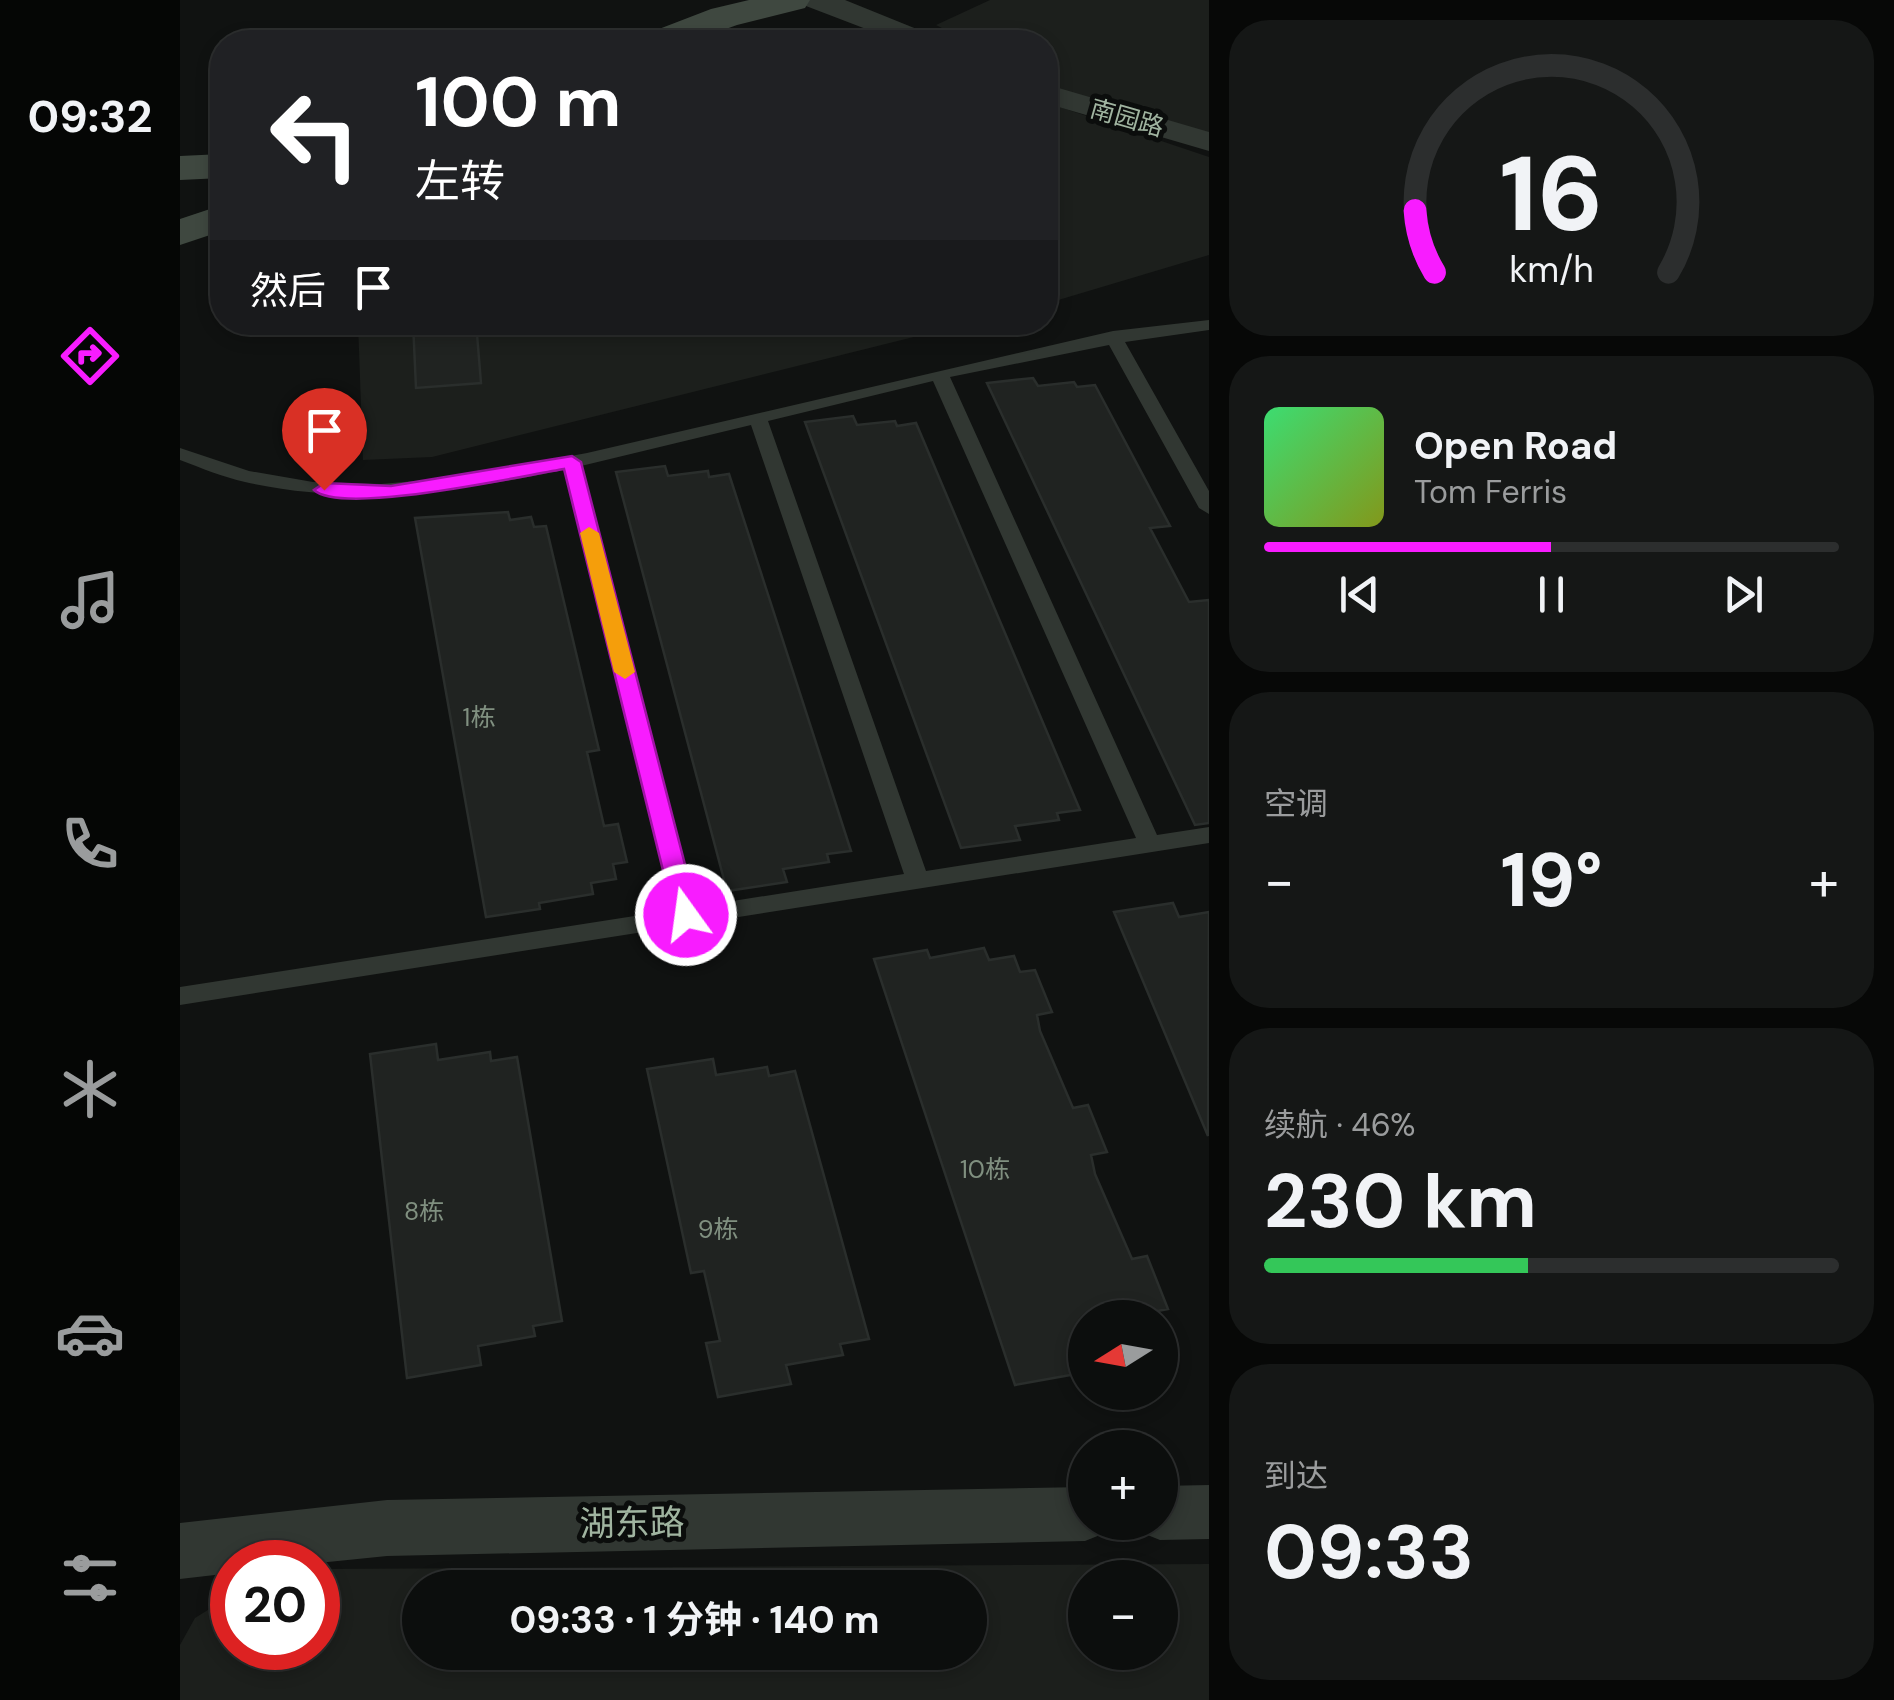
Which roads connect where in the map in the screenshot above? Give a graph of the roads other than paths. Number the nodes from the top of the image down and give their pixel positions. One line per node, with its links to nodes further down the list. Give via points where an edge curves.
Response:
1 (816, 0): 4 (street)
2 (775, 2): 3 (street)
3 (690, 30)
4 (897, 30)
5 (1058, 96): 6 (street, 南园路)
6 (1209, 142)
7 (210, 167): 8 (street)
8 (180, 168)
9 (210, 222): 10 (street)
10 (180, 233)
11 (1209, 325): 12 (lane)
12 (1114, 336): 13 (lane); 17 (lane)
13 (940, 376): 14 (lane); 19 (lane)
14 (758, 418): 16 (lane); 20 (lane)
15 (180, 454): 16 (lane, via 290,488 391,492)
16 (572, 462): 21 (lane)
17 (1209, 508)
18 (1209, 835): 19 (lane)
19 (1150, 844): 20 (lane)
20 (916, 878): 21 (lane)
21 (686, 915): 22 (lane)
22 (180, 996)
23 (1178, 1512): 24 (street)
24 (1209, 1512)
25 (1068, 1514): 26 (street, 湖东路, via 387,1528)
26 (180, 1551)

